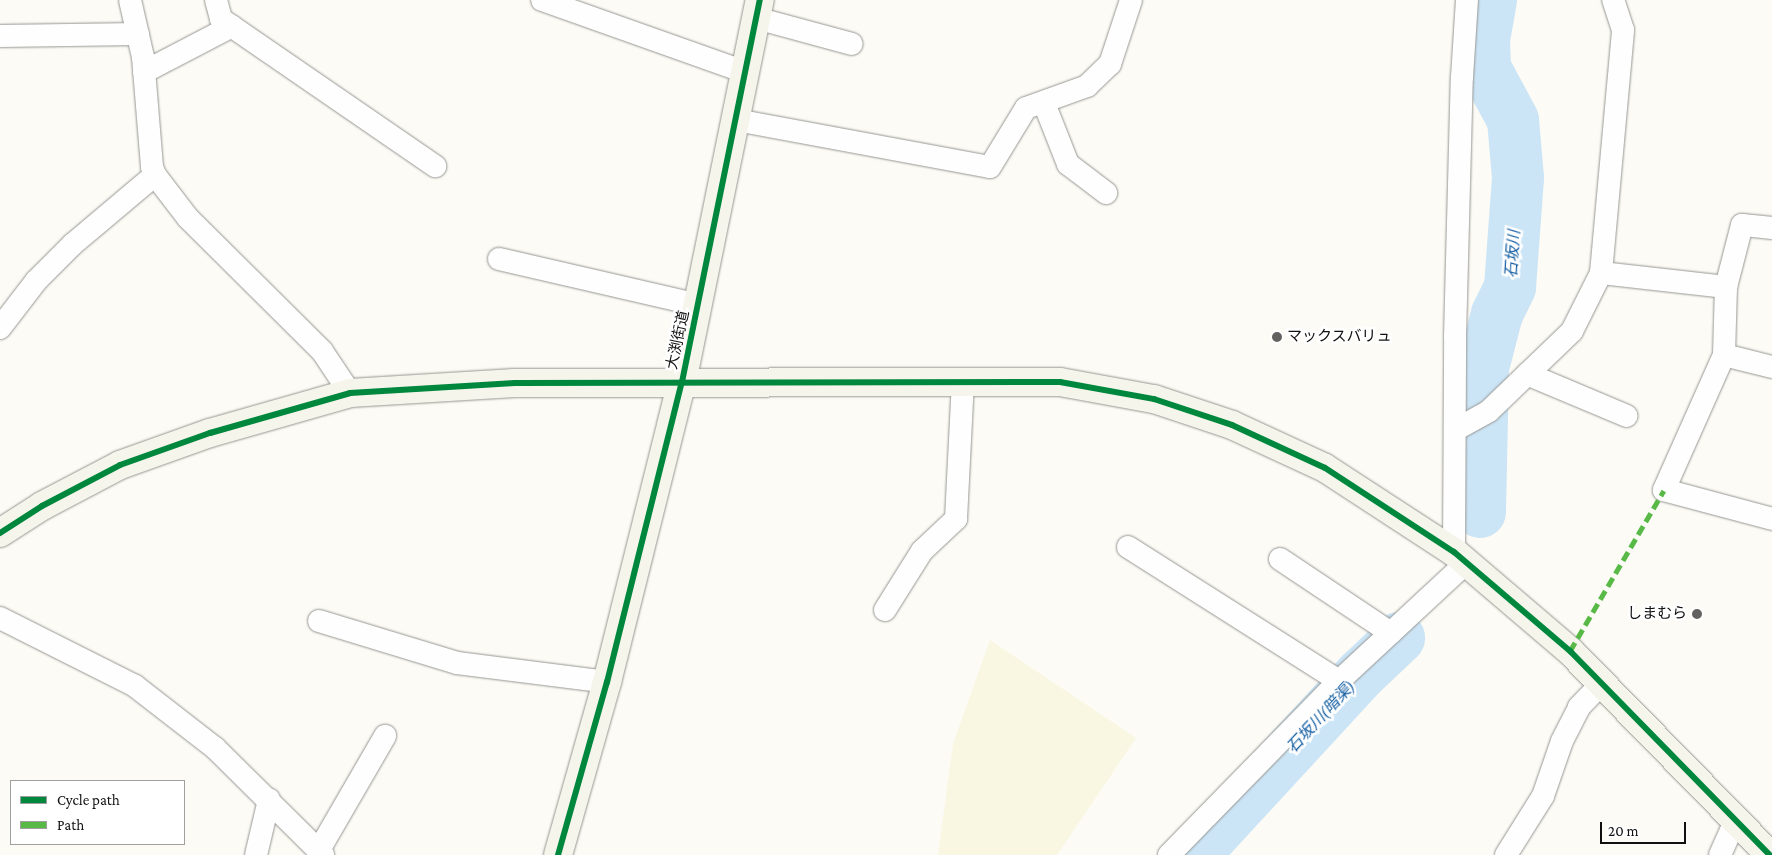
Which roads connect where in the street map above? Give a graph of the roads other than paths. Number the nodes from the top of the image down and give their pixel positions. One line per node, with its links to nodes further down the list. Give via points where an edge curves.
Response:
1 (130, 0): 9 (street)
2 (216, 0): 8 (street, via 221,19)
3 (542, 0): 13 (street)
4 (1132, 0): 14 (street, via 1110,64 1087,86)
5 (1467, 0): 32 (street, via 1462,77)
6 (1613, 0): 21 (street, via 1622,30)
7 (758, 9): 11 (street); 13 (street, 大渕街道)
8 (232, 26): 12 (street); 16 (street)
9 (138, 34): 10 (street); 12 (street)
10 (0, 36)
11 (852, 44)
12 (144, 72): 17 (street)
13 (745, 72): 15 (street, 大渕街道)
14 (1044, 103): 15 (street, via 1026,108 990,168); 18 (street, via 1068,164)
15 (736, 120): 23 (street, 大渕街道)
16 (435, 166)
17 (155, 175): 24 (street, via 73,244 36,281); 30 (street, via 188,218 322,351)
18 (1106, 193)
19 (1772, 228): 22 (street, via 1742,225)
20 (499, 259): 23 (street)
21 (1601, 273): 22 (street); 27 (street, via 1572,331)
22 (1726, 287): 25 (street)
23 (699, 305): 28 (street, 大渕街道)
24 (0, 328)
25 (1724, 355): 26 (street); 33 (street, via 1664,490)
26 (1772, 367)
27 (1527, 374): 31 (street); 32 (street)
28 (682, 382): 29 (street); 30 (street, via 515,384); 43 (street, 大渕街道)
29 (963, 384): 36 (street, via 1060,382 1154,399 1232,425 1325,468); 38 (street, via 956,519 922,551)
30 (350, 393): 34 (street, via 210,433 120,465 42,506)
31 (1627, 416)
32 (1472, 420): 36 (street)
33 (1772, 519)
34 (0, 533)
35 (1128, 547): 42 (street)
36 (1460, 558): 41 (street); 44 (street, via 1570,651)
37 (1280, 559): 41 (street)
38 (885, 610)
39 (0, 618): 46 (street, via 135,686 215,748)
40 (319, 620): 43 (street, via 457,663)
41 (1391, 632): 42 (street)
42 (1339, 680): 51 (street)
43 (608, 682): 50 (street, 大渕街道)
44 (1602, 683): 47 (street); 52 (street, via 1579,707 1562,742 1543,796)
45 (385, 736): 48 (street)
46 (269, 800): 48 (street); 49 (street)
47 (1735, 821): 53 (street); 54 (street)
48 (321, 853)
49 (256, 855)
50 (558, 855)
51 (1169, 855)
52 (1506, 855)
53 (1720, 855)
54 (1770, 855)

